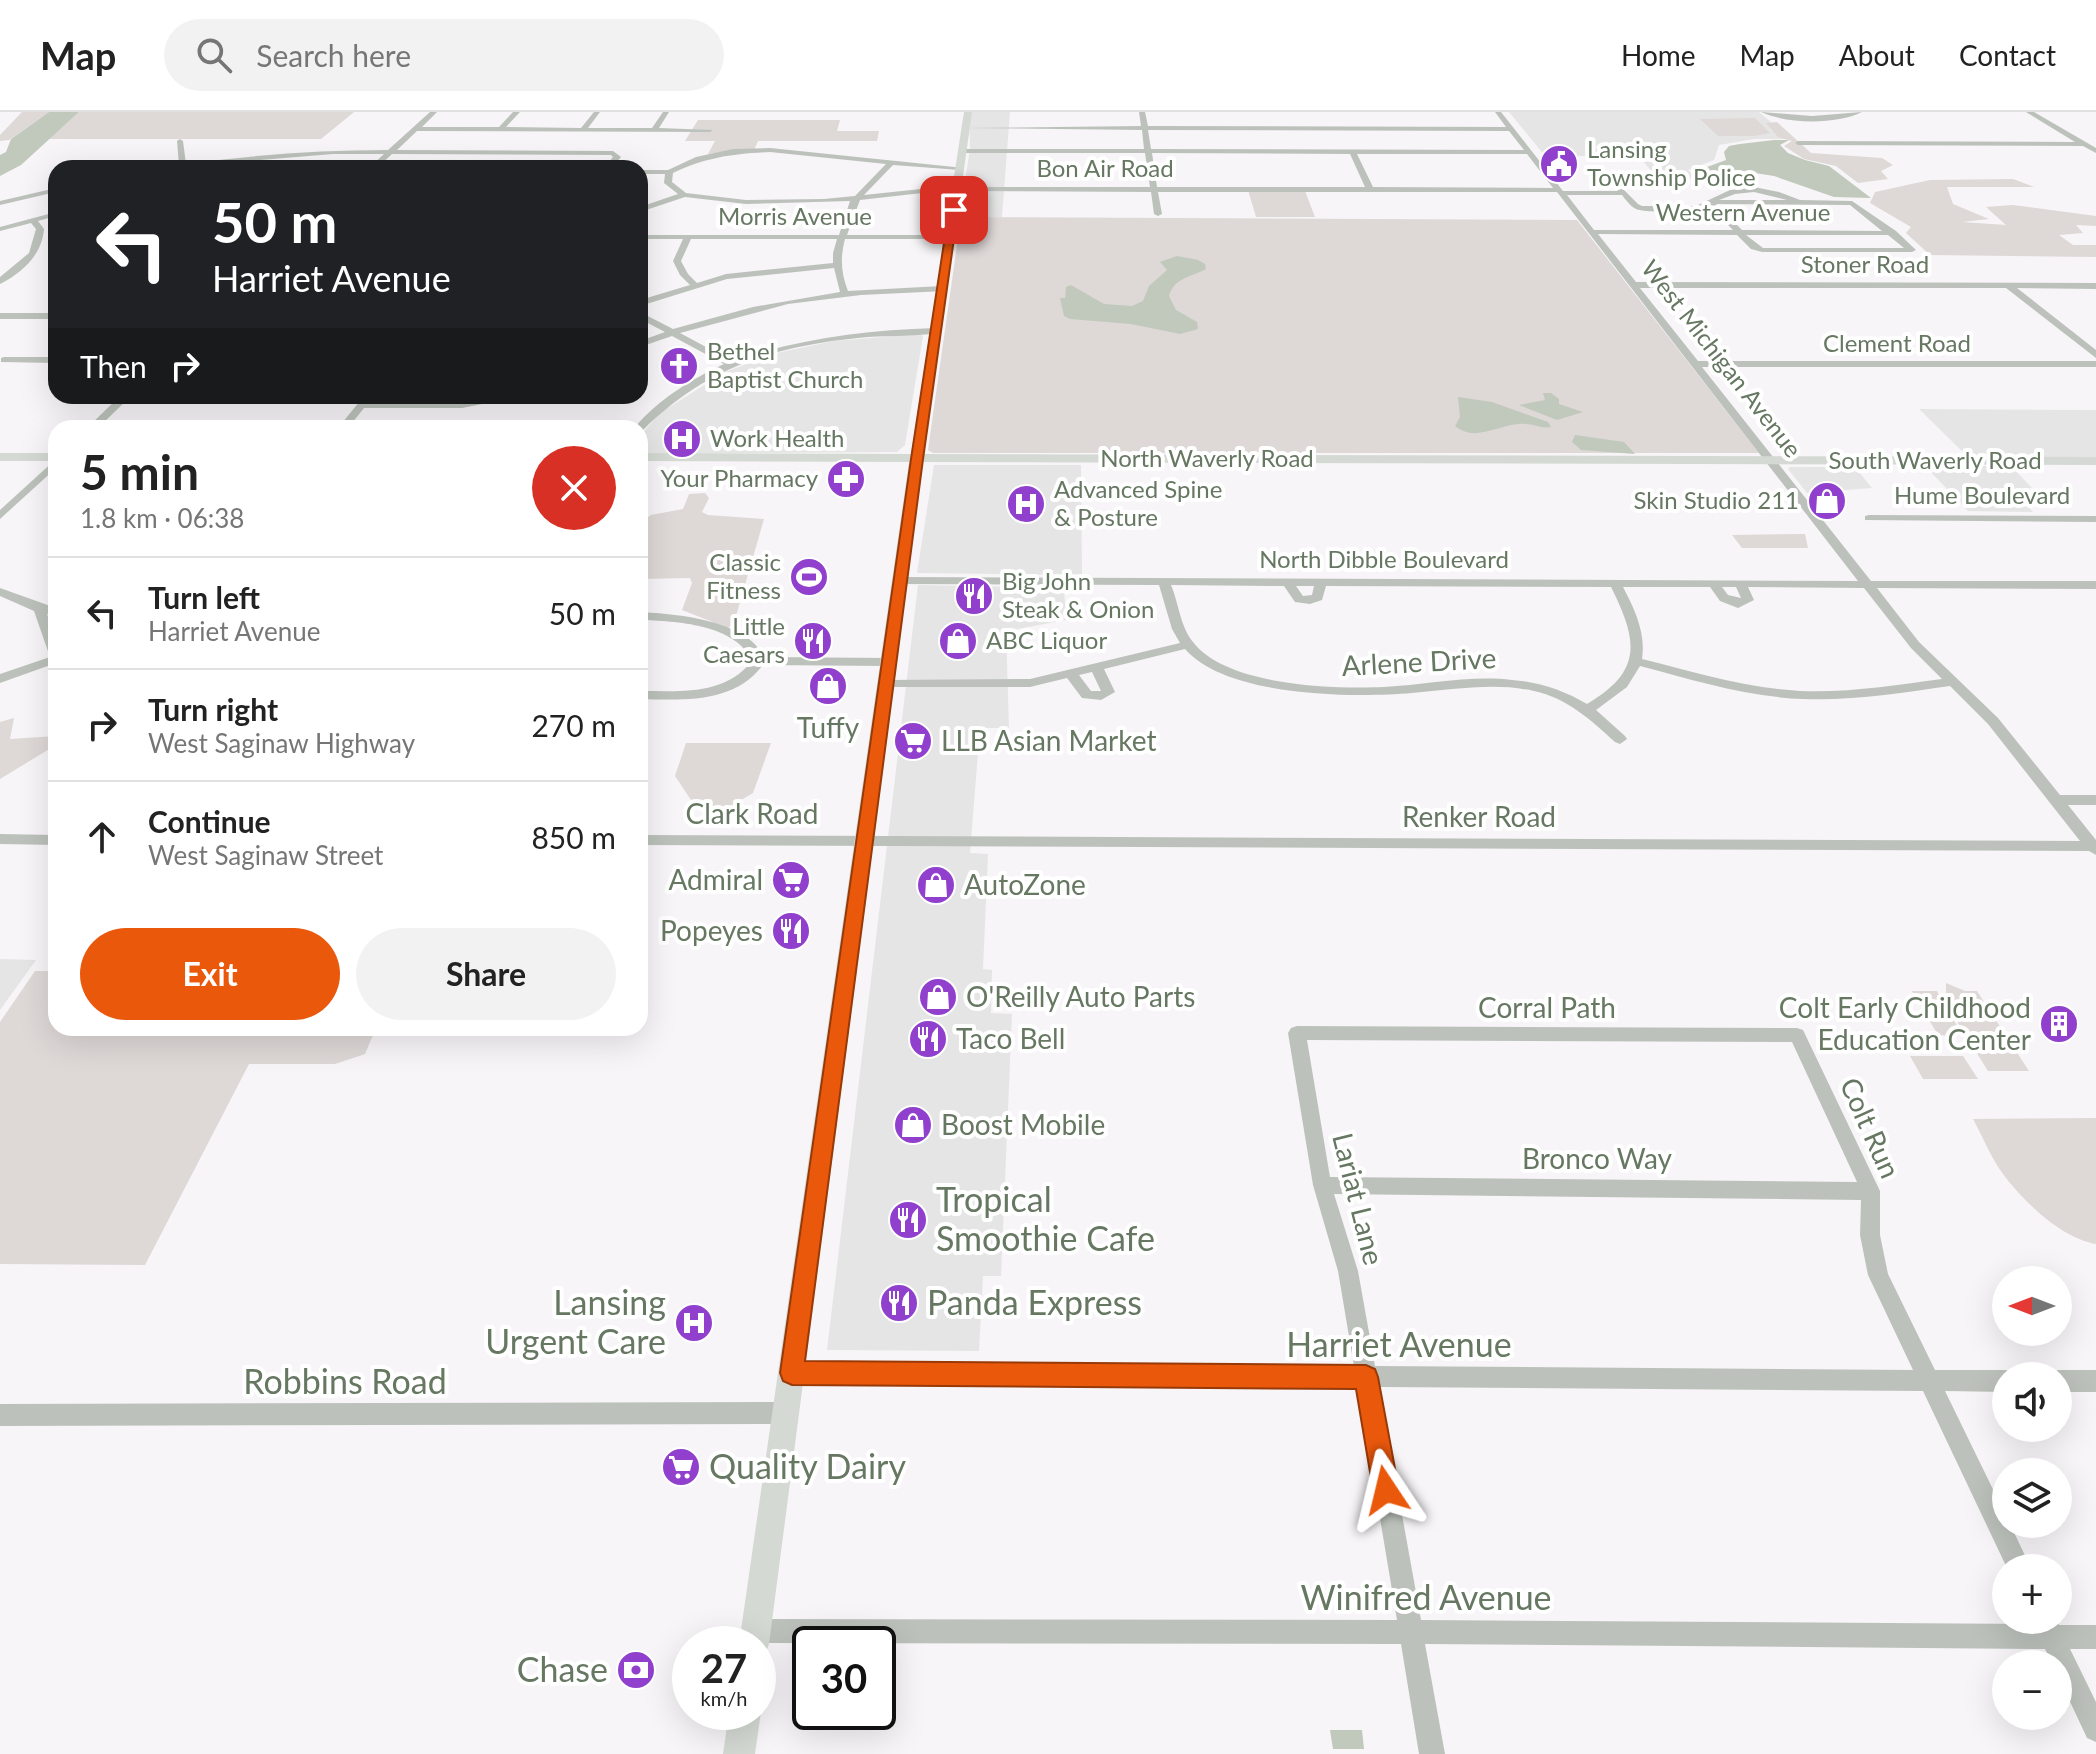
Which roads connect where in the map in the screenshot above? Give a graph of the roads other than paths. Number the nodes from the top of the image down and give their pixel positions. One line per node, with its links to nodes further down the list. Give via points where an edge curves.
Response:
1 (434, 112): 14 (street)
2 (517, 112): 15 (street)
3 (597, 112): 18 (street)
4 (666, 112): 19 (street)
5 (968, 112): 12 (main road)
6 (1142, 112): 13 (street)
7 (1498, 112): 17 (street, West Michigan Avenue)
8 (1764, 112): 9 (street)
9 (1859, 112)
10 (2029, 112): 23 (street)
11 (1304, 120): 16 (street)
12 (966, 128): 13 (street); 24 (main road)
13 (1144, 128): 16 (street); 25 (street)
14 (415, 129): 15 (street); 29 (street)
15 (501, 129): 18 (street)
16 (1308, 129): 17 (street); 26 (street)
17 (1512, 129): 30 (street, West Michigan Avenue)
18 (583, 130): 19 (street)
19 (654, 130): 20 (street)
20 (710, 130)
21 (180, 141): 31 (street)
22 (1798, 143): 23 (street)
23 (2084, 144): 28 (street)
24 (962, 151): 25 (street); 36 (main road)
25 (1148, 151): 26 (street); 41 (street)
26 (1318, 151): 27 (street)
27 (1352, 151): 30 (street); 42 (street)
28 (2096, 151)
29 (391, 152): 32 (street); 33 (street); 34 (street, via 607,152)
30 (1531, 152): 44 (street, West Michigan Avenue)
31 (182, 160)
32 (242, 160)
33 (382, 160)
34 (615, 160)
35 (891, 163): 36 (street); 38 (street, via 741,151 705,156); 47 (street)
36 (960, 168): 40 (main road)
37 (648, 172): 38 (street)
38 (669, 172): 46 (street, via 668,183)
39 (1617, 185): 45 (street)
40 (957, 189): 41 (street, Bon Air Road); 47 (street, Bon Air Road); 61 (main road)
41 (1154, 189): 42 (street, Bon Air Road); 51 (street)
42 (1370, 190): 44 (street, Bon Air Road)
43 (48, 192): 49 (street)
44 (1561, 192): 45 (street, Bon Air Road); 55 (street, West Michigan Avenue)
45 (1623, 193): 48 (street, via 1642,208 1697,208)
46 (684, 195): 47 (street, Bon Air Road, via 746,202); 50 (street)
47 (856, 198): 60 (street)
48 (1709, 202): 56 (street); 57 (street, via 1857,204)
49 (0, 203)
50 (648, 207)
51 (1158, 214)
52 (48, 216): 53 (street)
53 (33, 220): 54 (street); 63 (street, via 40,229 37,247)
54 (0, 229)
55 (1592, 232): 56 (street, Western Avenue); 65 (street, West Michigan Avenue)
56 (1739, 233): 57 (street, Western Avenue); 57 (street, via 1762,250 1912,250)
57 (1893, 233)
58 (648, 237): 59 (street, Morris Avenue)
59 (688, 237): 60 (street, Morris Avenue); 64 (street, via 677,261)
60 (842, 237): 61 (street, Morris Avenue); 62 (street)
61 (949, 237): 68 (main road)
62 (836, 265): 64 (street, via 765,270); 69 (street)
63 (0, 281)
64 (694, 285): 70 (street)
65 (1635, 285): 66 (street, Stoner Road); 82 (street, West Michigan Avenue)
66 (2007, 285): 67 (street, Stoner Road); 79 (street)
67 (2096, 286)
68 (942, 289): 69 (street); 76 (main road)
69 (844, 292): 77 (street, via 751,307)
70 (648, 300)
71 (48, 307): 73 (street)
72 (0, 316): 73 (street)
73 (36, 316): 74 (street)
74 (48, 316)
75 (648, 319): 77 (street)
76 (935, 331): 84 (street, via 836,338); 94 (main road)
77 (672, 332): 78 (street); 84 (street)
78 (648, 341)
79 (2096, 355)
80 (4, 360): 81 (street)
81 (48, 360)
82 (1697, 364): 83 (street, Clement Road); 96 (street, West Michigan Avenue)
83 (2096, 364)
84 (733, 365): 91 (street, via 679,392)
85 (118, 404): 89 (street)
86 (363, 404): 90 (street)
87 (443, 404): 88 (street)
88 (468, 404)
89 (100, 420)
90 (350, 420)
91 (648, 420)
92 (0, 457): 95 (main road)
93 (648, 457): 94 (main road, North Waverly Road)
94 (917, 459): 96 (main road, North Waverly Road); 102 (main road)
95 (48, 460)
96 (1773, 461): 97 (main road, South Waverly Road); 107 (street, West Michigan Avenue)
97 (2096, 461)
98 (48, 468): 99 (street)
99 (0, 516)
100 (1869, 518): 101 (street, Hume Boulevard)
101 (2096, 519)
102 (900, 581): 103 (street, North Dibble Boulevard); 118 (main road)
103 (1164, 582): 104 (street, North Dibble Boulevard, via 1287,582 1299,599 1310,600 1318,597 1320,583); 114 (street, Arlene Drive)
104 (1615, 582): 105 (street, North Dibble Boulevard); 117 (street, via 1638,631)
105 (1713, 583): 106 (street, North Dibble Boulevard); 106 (street, via 1724,598 1738,604 1748,600)
106 (1740, 583): 107 (street, North Dibble Boulevard)
107 (1869, 584): 108 (street, North Dibble Boulevard); 122 (street, West Michigan Avenue)
108 (2096, 585)
109 (0, 592): 110 (street)
110 (40, 611): 111 (street); 113 (street)
111 (48, 612)
112 (648, 616): 116 (street, via 719,629 745,643)
113 (48, 622)
114 (1187, 645): 119 (street); 125 (street, Arlene Drive, via 1217,668 1261,681 1363,691 1512,681 1542,688)
115 (48, 661): 121 (street)
116 (759, 661): 118 (street); 124 (street, via 747,675 717,691)
117 (1636, 661): 122 (street, via 1728,684 1802,695); 125 (street, via 1612,696)
118 (889, 662): 123 (main road)
119 (1097, 669): 120 (street); 120 (street, via 1108,687 1101,696 1087,695)
120 (1072, 675): 123 (street, via 1014,684)
121 (0, 679)
122 (1951, 682): 127 (street, West Michigan Avenue, via 1993,721)
123 (886, 684): 132 (main road)
124 (648, 695)
125 (1586, 710): 126 (street, Arlene Drive)
126 (1620, 739)
127 (2056, 800): 128 (street); 133 (street, West Michigan Avenue)
128 (2096, 800)
129 (0, 839): 130 (street)
130 (48, 840)
131 (648, 840): 132 (street, Clark Road)
132 (864, 840): 133 (street, Renker Road); 138 (main road)
133 (2094, 848)
134 (1297, 1033): 135 (street, Corral Path); 136 (street, Lariat Lane)
135 (1797, 1035): 137 (street, Colt Run)
136 (1322, 1185): 137 (street, Bronco Way); 139 (street, Lariat Lane, via 1348,1271)
137 (1871, 1191): 140 (street, Colt Run, via 1870,1235 1878,1275)
138 (792, 1373): 139 (street, Harriet Avenue); 144 (main road)
139 (1366, 1377): 140 (street, Harriet Avenue); 149 (street, Lariat Lane)
140 (1929, 1380): 141 (street, Harriet Avenue); 146 (street, Colt Run)
141 (1992, 1381)
142 (2072, 1381): 143 (street)
143 (2096, 1381)
144 (786, 1413): 145 (street, Robbins Road); 147 (main road)
145 (0, 1415)
146 (2012, 1554)
147 (757, 1626)
148 (1992, 1629): 149 (street, Winifred Avenue)
149 (1411, 1632): 153 (street, Winifred Avenue); 157 (street, Lariat Lane)
150 (2072, 1633): 152 (street, Winifred Avenue)
151 (2050, 1634): 154 (street)
152 (2096, 1637)
153 (776, 1638)
154 (2096, 1729)
155 (742, 1730): 156 (main road)
156 (739, 1754)
157 (1432, 1754)

